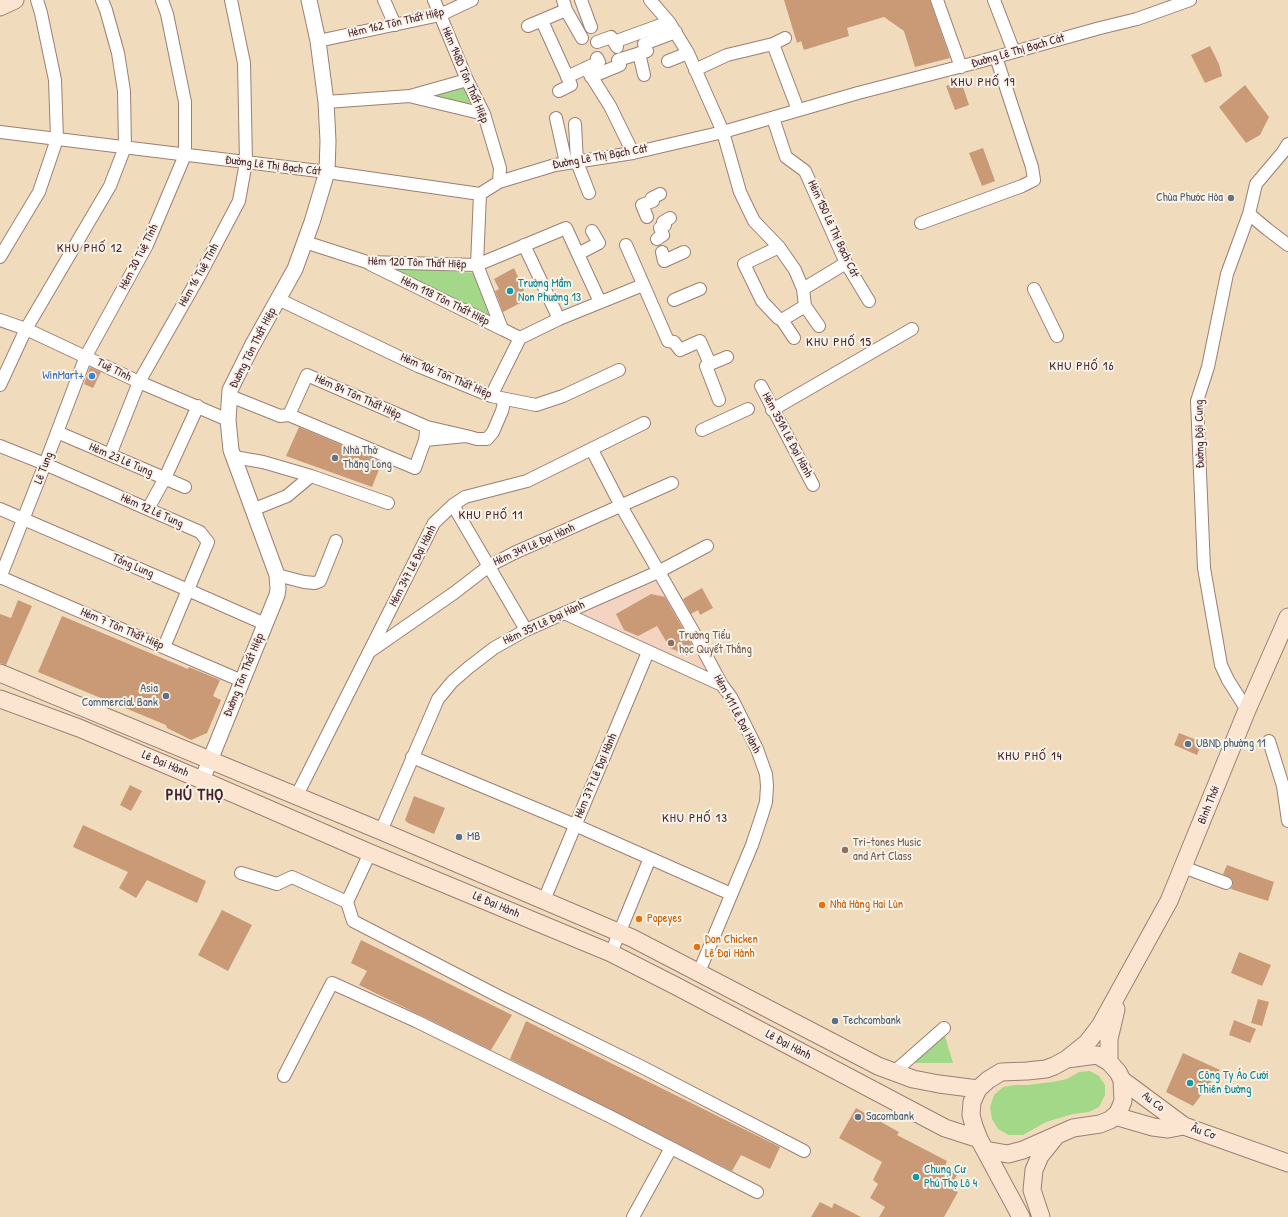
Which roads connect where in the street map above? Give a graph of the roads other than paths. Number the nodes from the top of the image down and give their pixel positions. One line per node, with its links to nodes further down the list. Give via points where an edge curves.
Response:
1 (15, 0): 16 (main road)
2 (37, 0): 52 (street, via 55,80)
3 (102, 0): 54 (street, via 118,52 124,91)
4 (162, 0): 56 (street, via 185,102)
5 (231, 0): 57 (street, Hẻm 16 Tuệ Tĩnh, via 244,63)
6 (309, 0): 25 (street, Đường Tôn Thất Hiệp)
7 (384, 0): 19 (street)
8 (434, 0): 17 (street, Hẻm 148D Tôn Thất Hiệp)
9 (581, 0): 21 (street)
10 (650, 0): 22 (street)
11 (937, 0): 36 (street)
12 (994, 0): 29 (street)
13 (1190, 0): 29 (street, Đường Lê Thị Bạch Cát, via 1137,19)
14 (465, 1): 17 (street, Hẻm 162 Tôn Thất Hiệp)
15 (565, 5): 18 (street); 23 (street)
16 (0, 7)
17 (440, 15): 19 (street, Hẻm 162 Tôn Thất Hiệp); 41 (street, Hẻm 148D Tôn Thất Hiệp)
18 (542, 21): 20 (street); 40 (street)
19 (395, 25): 25 (street, Hẻm 162 Tôn Thất Hiệp)
20 (528, 26)
21 (591, 26)
22 (672, 27): 27 (street); 30 (street); 31 (street, via 644,44 647,51)
23 (582, 38)
24 (785, 38): 28 (street)
25 (318, 41): 44 (street, Đường Tôn Thất Hiệp)
26 (597, 42): 27 (street, via 612,37)
27 (614, 42): 34 (street)
28 (773, 44): 37 (street, via 727,55); 45 (street)
29 (1014, 52): 32 (street, Đường Lê Thị Bạch Cát)
30 (688, 53): 35 (street); 37 (street)
31 (639, 54): 34 (street); 39 (street)
32 (996, 57): 36 (street, Đường Lê Thị Bạch Cát); 67 (street, via 1034,180)
33 (596, 58): 38 (street, via 599,62)
34 (622, 59): 38 (street, via 618,60 620,65)
35 (668, 61)
36 (961, 67): 45 (street, Đường Lê Thị Bạch Cát)
37 (695, 70): 51 (street)
38 (588, 73): 40 (street); 55 (street, via 610,106)
39 (644, 75)
40 (567, 77): 42 (street, via 571,85)
41 (467, 80): 43 (street); 46 (street, Hẻm 148D Tôn Thất Hiệp)
42 (559, 91)
43 (410, 96): 44 (street); 46 (street)
44 (326, 102): 59 (street, Đường Tôn Thất Hiệp)
45 (798, 110): 48 (street, Đường Lê Thị Bạch Cát)
46 (484, 114): 60 (street, Hẻm 148D Tôn Thất Hiệp, via 500,168)
47 (556, 118): 58 (street)
48 (773, 118): 51 (street, Đường Lê Thị Bạch Cát); 80 (street, Hẻm 150 Lê Thị Bạch Cát, via 786,157 805,170)
49 (575, 124): 58 (street)
50 (0, 132): 52 (street, Đường Lê Thị Bạch Cát)
51 (723, 132): 55 (street, Đường Lê Thị Bạch Cát); 74 (street, via 740,192 754,221)
52 (57, 139): 54 (street, Đường Lê Thị Bạch Cát); 78 (street, via 39,192)
53 (1288, 144): 64 (street, Đường Đội Cung, via 1256,184)
54 (125, 147): 56 (street, Đường Lê Thị Bạch Cát); 97 (street, via 110,186)
55 (633, 153): 58 (street, Đường Lê Thị Bạch Cát)
56 (185, 155): 57 (street, Đường Lê Thị Bạch Cát); 101 (street, Hẻm 30 Tuệ Tĩnh, via 147,245)
57 (246, 162): 59 (street, Đường Lê Thị Bạch Cát); 105 (street, Hẻm 16 Tuệ Tĩnh, via 239,201)
58 (572, 162): 60 (street, Đường Lê Thị Bạch Cát); 61 (street)
59 (327, 172): 62 (street, Đường Lê Thị Bạch Cát); 70 (street, Đường Tôn Thất Hiệp)
60 (499, 182): 62 (street, Đường Lê Thị Bạch Cát)
61 (589, 193)
62 (480, 194): 81 (street)
63 (660, 194): 65 (street, via 652,198 653,201 642,205)
64 (1249, 214): 72 (street); 158 (street, Đường Đội Cung, via 1227,274 1208,367 1197,401 1204,564 1221,665)
65 (647, 217)
66 (670, 218): 69 (street, via 660,228 663,235)
67 (920, 223)
68 (592, 231): 77 (street, via 599,243)
69 (657, 239)
70 (305, 242): 79 (street, Hẻm 120 Tôn Thất Hiệp); 86 (street, Đường Tôn Thất Hiệp, via 295,269)
71 (626, 245): 82 (street)
72 (1288, 245)
73 (524, 246): 77 (street, via 566,228); 81 (street); 91 (street)
74 (779, 246): 84 (street, via 795,270); 93 (street, via 744,264 762,301)
75 (662, 252): 76 (street, via 664,261)
76 (684, 252)
77 (578, 254): 88 (street)
78 (0, 257)
79 (366, 262): 81 (street, Hẻm 120 Tôn Thất Hiệp); 96 (street, Hẻm 118 Tôn Thất Hiệp)
80 (846, 264): 84 (street); 89 (street, Hẻm 150 Lê Thị Bạch Cát)
81 (477, 265): 96 (street, Hẻm 120 Tôn Thất Hiệp)
82 (643, 285): 88 (street); 103 (street, via 668,341 674,342 680,350 700,341)
83 (700, 289): 87 (street)
84 (803, 289): 90 (street)
85 (1034, 289): 98 (street)
86 (278, 299): 108 (street, Đường Tôn Thất Hiệp, via 230,390); 109 (street, Hẻm 106 Tôn Thất Hiệp, via 418,366)
87 (674, 300)
88 (600, 302): 91 (street)
89 (869, 302)
90 (805, 306): 93 (street); 94 (street)
91 (558, 319): 99 (street)
92 (0, 320): 97 (street, Tuệ Tĩnh)
93 (782, 320): 100 (street)
94 (819, 326)
95 (912, 328): 114 (street)
96 (502, 329): 99 (street)
97 (26, 330): 101 (street, Tuệ Tĩnh); 106 (street)
98 (1057, 336)
99 (520, 338): 109 (street)
100 (794, 338)
101 (86, 356): 105 (street, Tuệ Tĩnh); 120 (street, Lê Tung)
102 (727, 357): 103 (street)
103 (710, 364): 111 (street, via 706,366)
104 (619, 370): 110 (street, Hẻm 106 Tôn Thất Hiệp, via 563,396 536,405)
105 (139, 382): 112 (street, Tuệ Tĩnh); 125 (street, Hẻm 16 Tuệ Tĩnh)
106 (0, 385)
107 (761, 386): 114 (street, Hẻm 351A Lê Đại Hành)
108 (230, 396): 115 (street, via 280,416); 116 (street, Đường Tôn Thất Hiệp)
109 (491, 396): 110 (street, Hẻm 106 Tôn Thất Hiệp)
110 (505, 399): 121 (street, via 493,432 487,439)
111 (720, 400)
112 (198, 406): 116 (street, Tuệ Tĩnh); 129 (street)
113 (748, 409): 119 (street)
114 (772, 410): 131 (street, Hẻm 351A Lê Đại Hành)
115 (289, 415): 118 (street, Hẻm 84 Tôn Thất Hiệp, via 307,374); 122 (street, via 415,468)
116 (228, 420): 126 (street, Đường Tôn Thất Hiệp)
117 (644, 423): 124 (street, Hẻm 347 Lê Đại Hành)
118 (427, 427): 121 (street, Hẻm 84 Tôn Thất Hiệp); 122 (street)
119 (702, 430)
120 (57, 432): 125 (street, Hẻm 23 Lê Tung); 127 (street, Lê Tung)
121 (466, 436): 122 (street)
122 (425, 440)
123 (0, 446): 127 (street, Hẻm 12 Lê Tung)
124 (592, 450): 134 (street, Hẻm 347 Lê Đại Hành, via 527,481 465,497); 135 (street, Hẻm 411 Lê Đại Hành)
125 (110, 455): 129 (street, Hẻm 23 Lê Tung)
126 (234, 457): 128 (street, via 263,462); 138 (street, Đường Tôn Thất Hiệp)
127 (45, 464): 137 (street, Hẻm 12 Lê Tung); 139 (street, Lê Tung)
128 (311, 476): 133 (street); 138 (street, via 287,496)
129 (165, 478): 132 (street, Hẻm 23 Lê Tung); 137 (street)
130 (672, 483): 135 (street, Hẻm 349 Lê Đại Hành)
131 (813, 485)
132 (185, 487)
133 (388, 503)
134 (453, 505): 142 (street); 153 (street, Hẻm 347 Lê Đại Hành, via 434,522)
135 (621, 506): 142 (street, Hẻm 349 Lê Đại Hành); 143 (street, Hẻm 411 Lê Đại Hành)
136 (0, 509): 139 (street, Tổng Lung)
137 (148, 509): 146 (street, Hẻm 12 Lê Tung, via 200,532 208,542)
138 (252, 510): 144 (street, Đường Tôn Thất Hiệp)
139 (23, 520): 145 (street, Lê Tung); 146 (street, Tổng Lung)
140 (336, 541): 144 (street, via 320,581 304,582)
141 (707, 546): 143 (street, Hẻm 351 Lê Đại Hành)
142 (489, 566): 150 (street); 153 (street, Hẻm 349 Lê Đại Hành)
143 (658, 572): 147 (street, Hẻm 351 Lê Đại Hành); 156 (street, Hẻm 411 Lê Đại Hành)
144 (277, 575): 149 (street, Đường Tôn Thất Hiệp, via 277,595)
145 (0, 578): 151 (street, Hẻm 7 Tôn Thất Hiệp)
146 (188, 590): 149 (street, Tổng Lung); 151 (street)
147 (564, 613): 150 (street, Hẻm 351 Lê Đại Hành); 152 (street)
148 (1288, 617): 158 (main road, Bình Thới)
149 (265, 624): 155 (street, Đường Tôn Thất Hiệp)
150 (526, 630): 160 (street, Hẻm 351 Lê Đại Hành, via 485,654 452,682 438,699)
151 (164, 646): 155 (street, Hẻm 7 Tôn Thất Hiệp)
152 (648, 652): 156 (street); 165 (street, Hẻm 377 Lê Đại Hành)
153 (368, 653): 163 (street, Hẻm 347 Lê Đại Hành)
154 (0, 673): 161 (main road, Lê Đại Hành)
155 (242, 681): 161 (street, Đường Tôn Thất Hiệp)
156 (722, 685): 172 (street, Hẻm 411 Lê Đại Hành, via 731,697 759,756 766,774 767,786 762,815)
157 (0, 699): 162 (main road, Lê Đại Hành, via 78,728)
158 (1247, 710): 169 (main road, Bình Thới)
159 (1269, 741): 164 (street, via 1283,786)
160 (412, 757): 165 (street); 166 (street, Hẻm 351 Lê Đại Hành)
161 (210, 760): 162 (street, Đường Tôn Thất Hiệp); 163 (main road, Lê Đại Hành)
162 (202, 780): 167 (main road, Lê Đại Hành)
163 (296, 797): 166 (main road, Lê Đại Hành)
164 (1288, 821)
165 (575, 825): 168 (street); 173 (street, Hẻm 377 Lê Đại Hành)
166 (381, 831): 167 (main road); 173 (main road, Lê Đại Hành)
167 (370, 853): 174 (street); 176 (main road, Lê Đại Hành)
168 (650, 858): 172 (street); 175 (street)
169 (1183, 867): 171 (street); 178 (main road, Bình Thới, via 1169,902)
170 (241, 873): 174 (street, via 277,884 292,877)
171 (1226, 883)
172 (731, 894): 177 (street, Hẻm 411 Lê Đại Hành)
173 (544, 900): 175 (main road, Lê Đại Hành)
174 (347, 902): 191 (street, via 353,921)
175 (620, 932): 176 (street); 177 (main road, Lê Đại Hành)
176 (611, 953): 189 (main road, Lê Đại Hành, via 945,1128)
177 (699, 972): 182 (main road, Lê Đại Hành, via 863,1059)
178 (1122, 989): 180 (main road, Bình Thới, via 1092,1037); 181 (main road, Bình Thới, via 1109,1038)
179 (944, 1028): 182 (street)
180 (1067, 1059): 181 (main road, via 1097,1055); 185 (main road, via 1046,1068 1001,1072)
181 (1109, 1062): 184 (main road)
182 (894, 1072): 185 (main road, Lê Đại Hành, via 914,1079)
183 (284, 1076): 190 (street, via 332,983 430,1028)
184 (1122, 1080): 186 (main road, via 1123,1101); 187 (main road, Au Co)
185 (978, 1089): 189 (main road, via 972,1102 971,1115)
186 (1115, 1116): 187 (main road, Âu Cơ, via 1153,1127 1168,1129); 188 (main road, Lê Đại Hành, via 1100,1124 1073,1128)
187 (1184, 1126): 192 (main road, Âu Cơ)
188 (1058, 1134): 189 (main road, Lê Đại Hành, via 1008,1154); 196 (main road, via 1040,1156 1034,1170 1032,1190)
189 (982, 1144): 195 (main road)
190 (671, 1148): 193 (street); 194 (street)
191 (804, 1152)
192 (1288, 1163)
193 (757, 1192)
194 (633, 1217)
195 (1022, 1217)
196 (1041, 1217)

